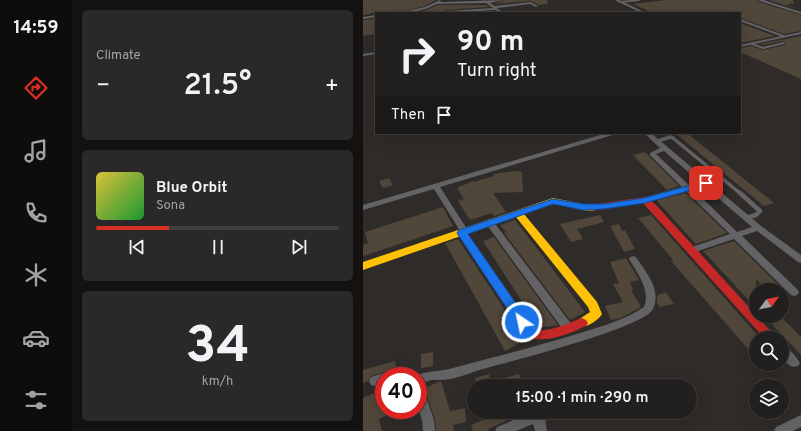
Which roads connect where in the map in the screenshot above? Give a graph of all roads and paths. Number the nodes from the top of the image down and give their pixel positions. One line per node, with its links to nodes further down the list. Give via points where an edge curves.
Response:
1 (443, 0): 8 (street)
2 (501, 0): 6 (street)
3 (617, 0): 7 (lane)
4 (639, 0): 7 (lane)
5 (761, 0): 15 (lane)
6 (487, 2): 8 (street); 10 (street)
7 (621, 2): 14 (lane)
8 (436, 3): 11 (street)
9 (536, 6): 10 (street, via 531,3)
10 (495, 8): 12 (street); 13 (street)
11 (412, 12)
12 (447, 12)
13 (501, 12)
14 (642, 12)
15 (801, 13)
16 (375, 16): 17 (street)
17 (363, 18)
18 (741, 20): 20 (lane)
19 (801, 33): 20 (lane)
20 (784, 37): 22 (lane)
21 (784, 43): 22 (lane, via 763,48)
22 (752, 44): 23 (lane)
23 (741, 46)
24 (375, 54): 25 (street)
25 (363, 55)
26 (611, 134): 30 (street)
27 (653, 135): 28 (street); 35 (lane, via 673,138 760,211)
28 (665, 148): 29 (street); 31 (street, via 652,154)
29 (706, 183): 31 (street); 35 (street)
30 (436, 187): 33 (street); 38 (street)
31 (687, 188): 32 (street); 39 (street)
32 (645, 200): 34 (street, via 588,207 555,201); 40 (street)
33 (363, 208)
34 (518, 213): 36 (street); 45 (street, via 593,305 596,314 589,320)
35 (746, 218): 37 (street)
36 (490, 223): 38 (street); 45 (street)
37 (757, 228): 39 (street); 42 (street)
38 (463, 232): 43 (street); 45 (street, via 530,334 536,337 546,336)
39 (737, 235): 40 (street); 44 (street)
40 (692, 250): 46 (street)
41 (633, 259): 49 (street, via 651,295 648,309 640,315 517,356 449,374)
42 (801, 260)
43 (363, 266)
44 (794, 292)
45 (568, 328)
46 (765, 331)
47 (789, 358): 48 (street)
48 (794, 363)
49 (427, 376)
50 (427, 417): 54 (street)
51 (527, 419): 55 (street)
52 (539, 419): 56 (street)
53 (801, 421): 57 (street)
54 (429, 431)
55 (501, 431)
56 (541, 431)
57 (779, 431)

